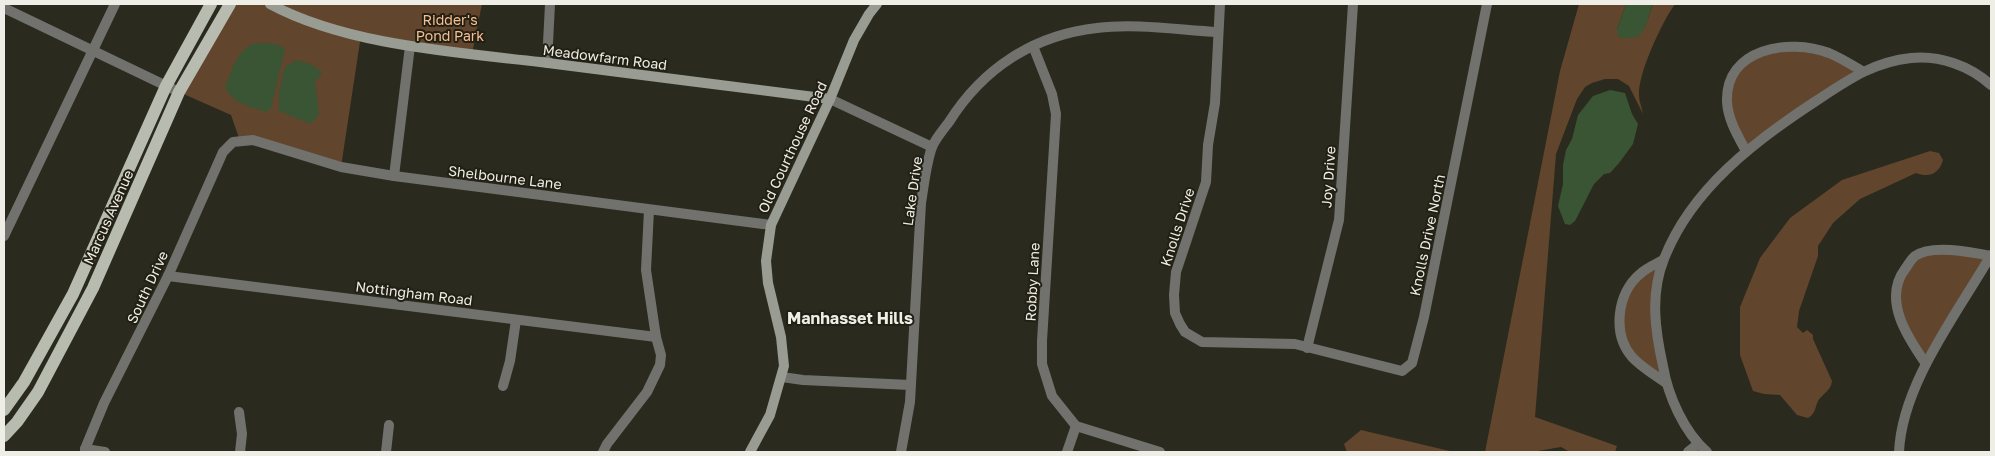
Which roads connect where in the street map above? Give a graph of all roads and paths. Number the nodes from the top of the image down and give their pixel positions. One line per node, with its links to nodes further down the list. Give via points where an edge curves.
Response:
1 (115, 4): 14 (street)
2 (211, 4): 18 (main road, Marcus Avenue)
3 (230, 4): 19 (main road, Marcus Avenue)
4 (270, 4): 12 (street, Meadowfarm Road, via 319,24)
5 (550, 4): 15 (street)
6 (877, 4): 20 (street, Old Courthouse Road, via 854,40)
7 (1220, 4): 11 (street, Knolls Drive)
8 (1353, 4): 33 (street, Joy Drive, via 1339,220)
9 (1487, 4): 33 (street, Knolls Drive North, via 1435,268 1412,363 1402,371 1395,370)
10 (4, 8): 14 (street)
11 (1218, 32): 13 (street, Lake Drive, via 1099,27 1057,36); 33 (street, Knolls Drive, via 1215,103 1206,182 1176,272 1175,313 1185,332 1202,342 1295,344)
12 (410, 46): 15 (street, Meadowfarm Road); 24 (street)
13 (1033, 46): 22 (street, Lake Drive, via 1006,60 983,78 961,102); 42 (street, Robby Lane, via 1052,94 1056,114 1042,364 1052,396)
14 (92, 51): 18 (street); 27 (street)
15 (547, 63): 20 (street, Meadowfarm Road)
16 (1862, 71): 17 (street, via 1912,58 1930,58 1966,67); 23 (street); 23 (street, via 1828,53 1804,48 1771,48 1748,58 1732,78 1727,102 1736,133)
17 (1991, 85)
18 (166, 86): 19 (street); 39 (main road, Marcus Avenue, via 73,294 24,382)
19 (179, 92): 43 (main road, Marcus Avenue, via 93,288 38,392)
20 (830, 99): 22 (street, Meadowfarm Road); 26 (street, Old Courthouse Road)
21 (240, 141): 24 (street, Shelbourne Lane, via 253,140 341,167); 30 (street, South Drive, via 233,142 223,152)
22 (932, 147): 37 (street, Lake Drive, via 921,203)
23 (1746, 151): 29 (street, via 1693,207)
24 (394, 176): 25 (street, Shelbourne Lane)
25 (649, 210): 26 (street, Shelbourne Lane); 32 (street, via 646,270)
26 (771, 225): 35 (street, Old Courthouse Road, via 766,261 784,354)
27 (4, 236)
28 (1991, 256): 34 (street); 34 (street, via 1965,251 1932,251 1914,256 1902,274 1896,294 1899,316 1909,340)
29 (1663, 260): 36 (street, via 1655,308 1656,335); 36 (street, via 1640,274 1627,289 1620,311 1620,330 1633,358)
30 (168, 276): 31 (street, Nottingham Road); 45 (street, South Drive, via 104,403)
31 (516, 320): 32 (street, Nottingham Road); 38 (street)
32 (656, 337): 49 (street, via 661,355 656,376)
33 (1307, 348)
34 (1926, 364): 56 (street, via 1907,407)
35 (782, 377): 37 (street); 50 (street, Old Courthouse Road, via 770,416)
36 (1666, 383): 44 (street)
37 (910, 385): 51 (street, Lake Drive, via 907,428)
38 (503, 386)
39 (4, 410)
40 (239, 412): 47 (street)
41 (389, 425): 48 (street)
42 (1076, 426): 52 (street); 53 (street)
43 (4, 436)
44 (1698, 444): 54 (street); 55 (street)
45 (85, 451): 46 (street)
46 (105, 452)
47 (240, 452)
48 (386, 452)
49 (603, 452)
50 (750, 452)
51 (901, 452)
52 (1067, 452)
53 (1160, 452)
54 (1688, 452)
55 (1707, 452)
56 (1899, 452)

